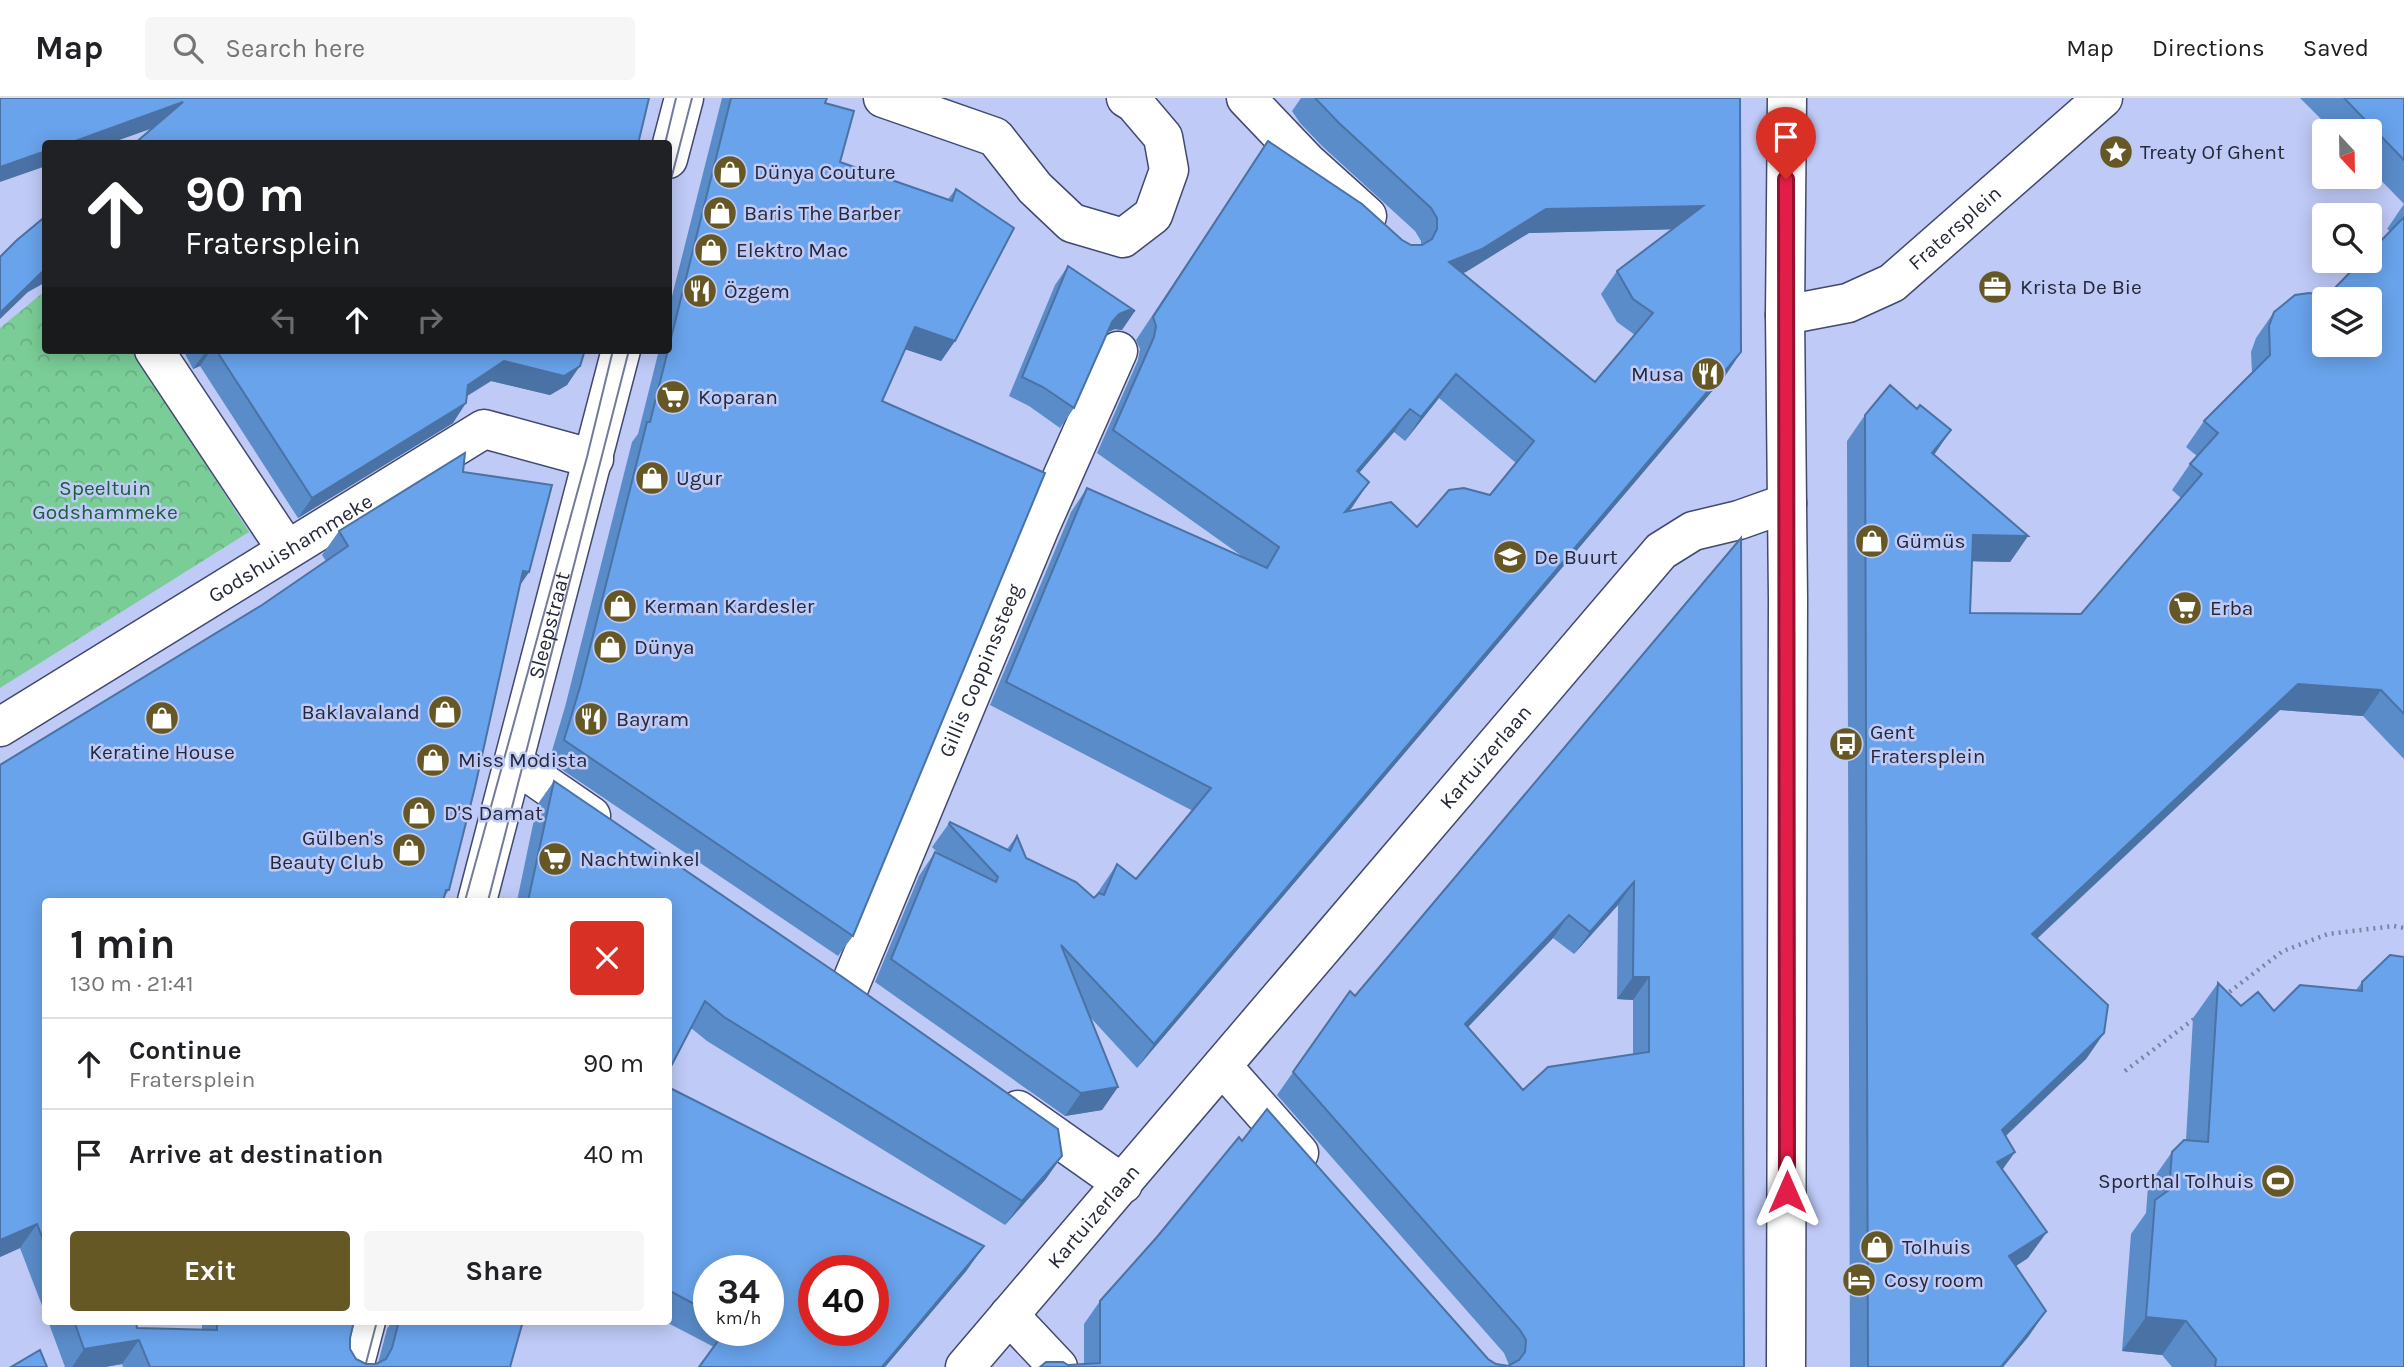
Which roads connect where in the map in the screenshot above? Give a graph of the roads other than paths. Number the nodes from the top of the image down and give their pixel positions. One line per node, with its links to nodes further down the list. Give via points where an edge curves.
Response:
1 (684, 98): 7 (street)
2 (883, 98): 3 (street, via 995,137 1035,188 1072,223 1123,238 1153,215 1169,170 1163,137)
3 (1126, 98)
4 (1245, 98): 8 (street)
5 (1787, 98): 9 (street)
6 (2103, 98): 9 (street, Fratersplein, via 1892,283 1848,303)
7 (672, 144)
8 (1391, 239)
9 (1785, 315): 14 (street)
10 (1118, 351): 21 (street, Gillis Coppinssteeg)
11 (157, 354): 15 (street)
12 (620, 354): 13 (street, Sleepstraat)
13 (594, 459): 15 (street, Godshuishammeke, via 484,429); 17 (street, Sleepstraat)
14 (1787, 503): 23 (street, Kartuizerlaan, via 1693,531 1661,551); 32 (street)
15 (287, 550): 16 (street, Godshuishammeke)
16 (0, 727)
17 (514, 763): 18 (street); 19 (street, Sleepstraat)
18 (624, 838)
19 (478, 898)
20 (815, 967): 21 (street)
21 (848, 990): 22 (street)
22 (881, 1013)
23 (1222, 1066): 25 (street); 26 (street, Kartuizerlaan)
24 (991, 1091): 26 (street)
25 (1323, 1181)
26 (1122, 1184): 27 (street, Kartuizerlaan)
27 (1009, 1315): 30 (street, Kartuizerlaan); 31 (street)
28 (365, 1325): 29 (street)
29 (354, 1367)
30 (965, 1367)
31 (1058, 1367)
32 (1786, 1367)

